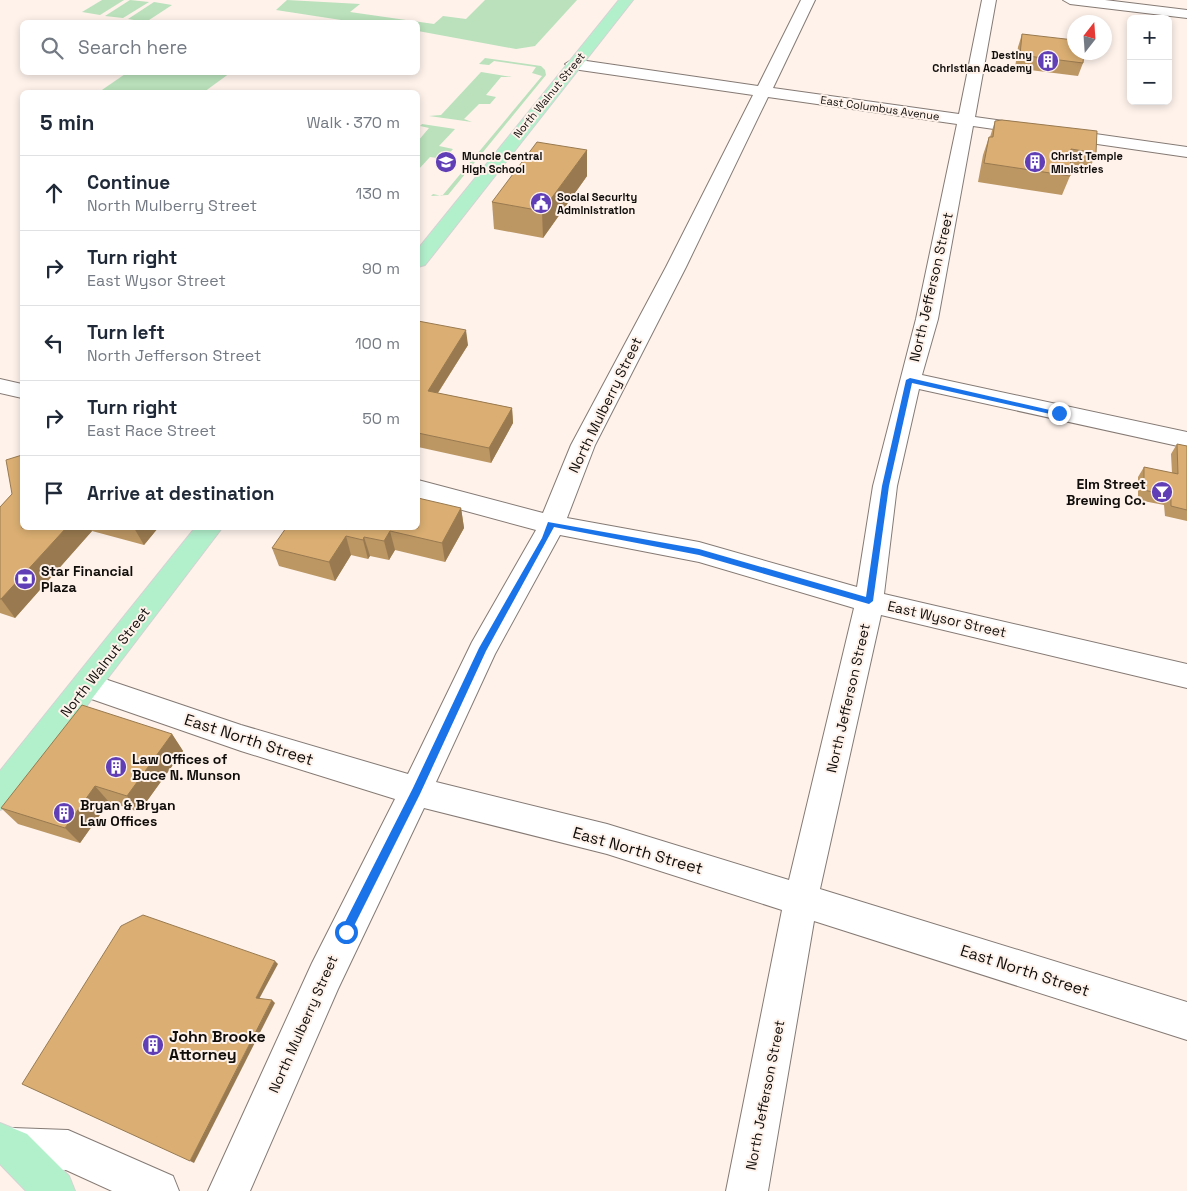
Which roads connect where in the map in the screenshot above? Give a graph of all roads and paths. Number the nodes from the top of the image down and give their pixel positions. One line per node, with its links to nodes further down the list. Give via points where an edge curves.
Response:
1 (626, 0): 6 (main road, North Walnut Street)
2 (808, 0): 7 (street, North Mulberry Street)
3 (989, 0): 8 (street, North Jefferson Street)
4 (1070, 0): 5 (street)
5 (1187, 14)
6 (573, 64): 7 (street, East Columbus Avenue); 10 (main road, North Walnut Street)
7 (764, 91): 8 (street, East Columbus Avenue); 16 (street, North Mulberry Street, via 583,445)
8 (966, 120): 9 (street, East Columbus Avenue); 11 (street, North Jefferson Street, via 927,319)
9 (1187, 152)
10 (420, 258)
11 (910, 380): 14 (street); 18 (street, North Jefferson Street, via 885,486)
12 (0, 386): 13 (street)
13 (20, 391)
14 (1187, 440)
15 (420, 490): 16 (street, East Wysor Street)
16 (551, 524): 18 (street, East Wysor Street, via 699,552); 21 (street, North Mulberry Street, via 482,650)
17 (207, 530): 20 (main road, North Walnut Street)
18 (869, 601): 19 (street, East Wysor Street); 23 (street, North Jefferson Street)
19 (1187, 676)
20 (87, 685): 21 (street, East North Street, via 241,738); 22 (main road, North Walnut Street)
21 (416, 791): 23 (street, East North Street, via 607,839); 28 (street, North Mulberry Street, via 324,976)
22 (0, 795)
23 (801, 899): 24 (street, East North Street); 29 (street, North Jefferson Street)
24 (1187, 1021)
25 (6, 1146): 26 (main road); 27 (street, via 68,1150)
26 (54, 1191)
27 (158, 1191)
28 (229, 1191)
29 (747, 1191)

